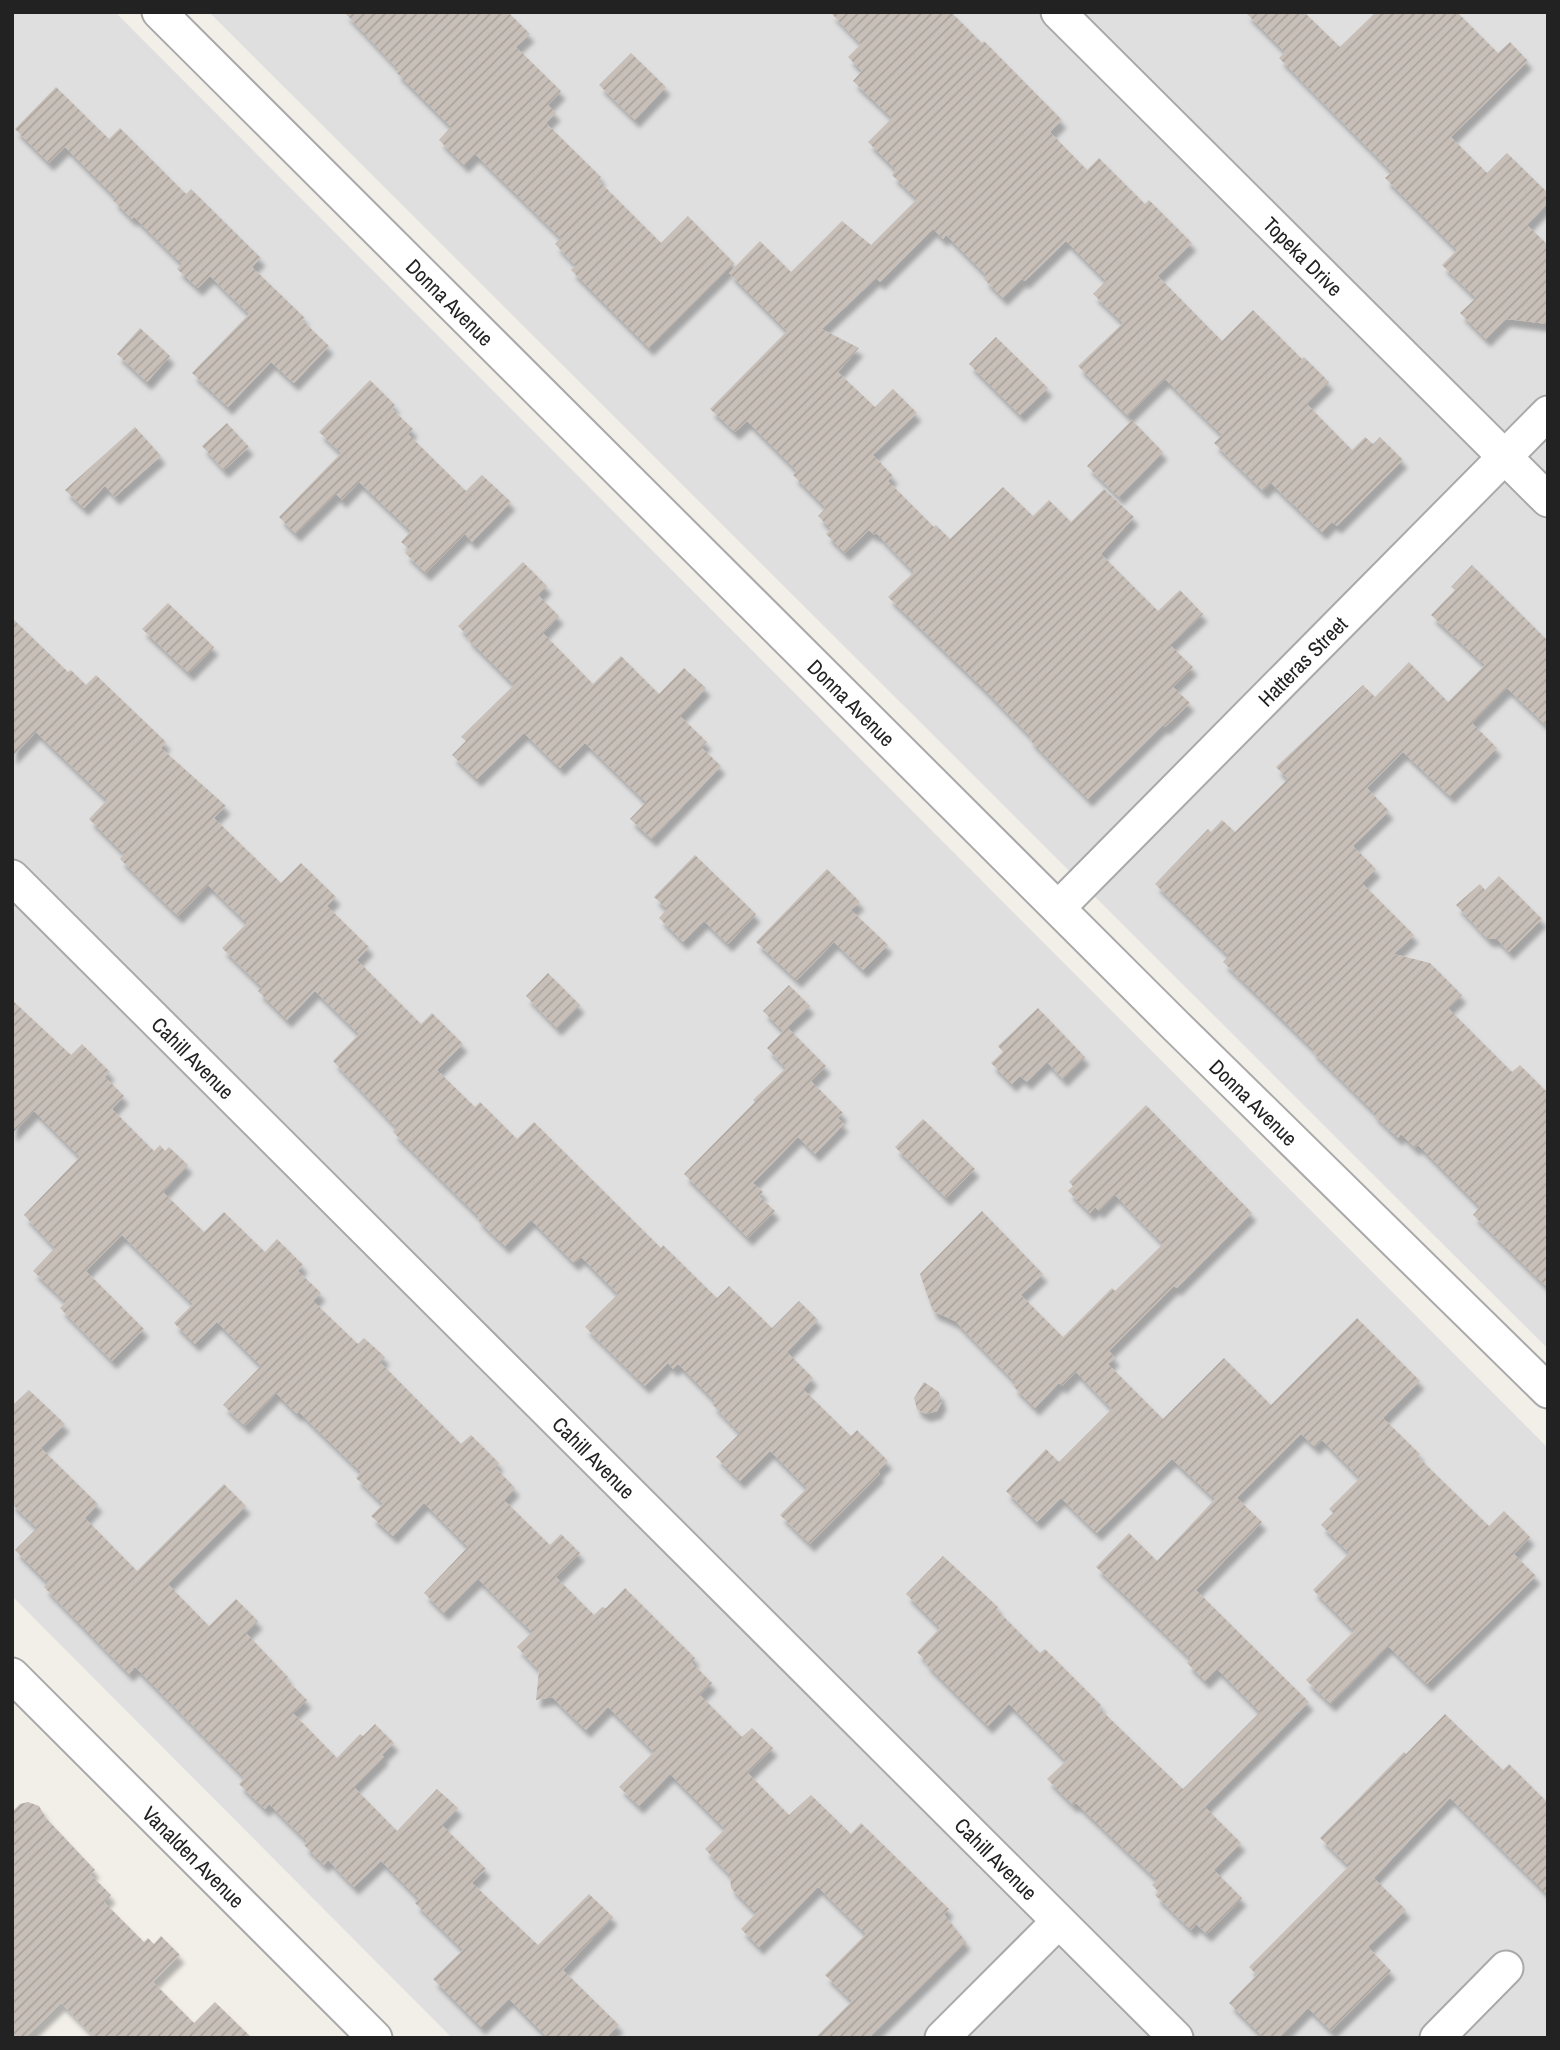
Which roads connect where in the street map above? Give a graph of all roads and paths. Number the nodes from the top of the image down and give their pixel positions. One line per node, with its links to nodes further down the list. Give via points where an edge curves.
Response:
1 (159, 12): 7 (street, Donna Avenue)
2 (1058, 12): 4 (street, Topeka Drive)
3 (1548, 413): 4 (street, Hatteras Street)
4 (1504, 457): 5 (street, Topeka Drive); 7 (street, Hatteras Street)
5 (1548, 500)
6 (12, 877): 10 (street, Cahill Avenue)
7 (1059, 907): 8 (street, Donna Avenue)
8 (1548, 1391)
9 (12, 1675): 12 (street, Vanalden Avenue)
10 (1058, 1922): 13 (street); 14 (street, Cahill Avenue)
11 (1506, 1968): 15 (street)
12 (375, 2038)
13 (942, 2038)
14 (1176, 2038)
15 (1437, 2038)

